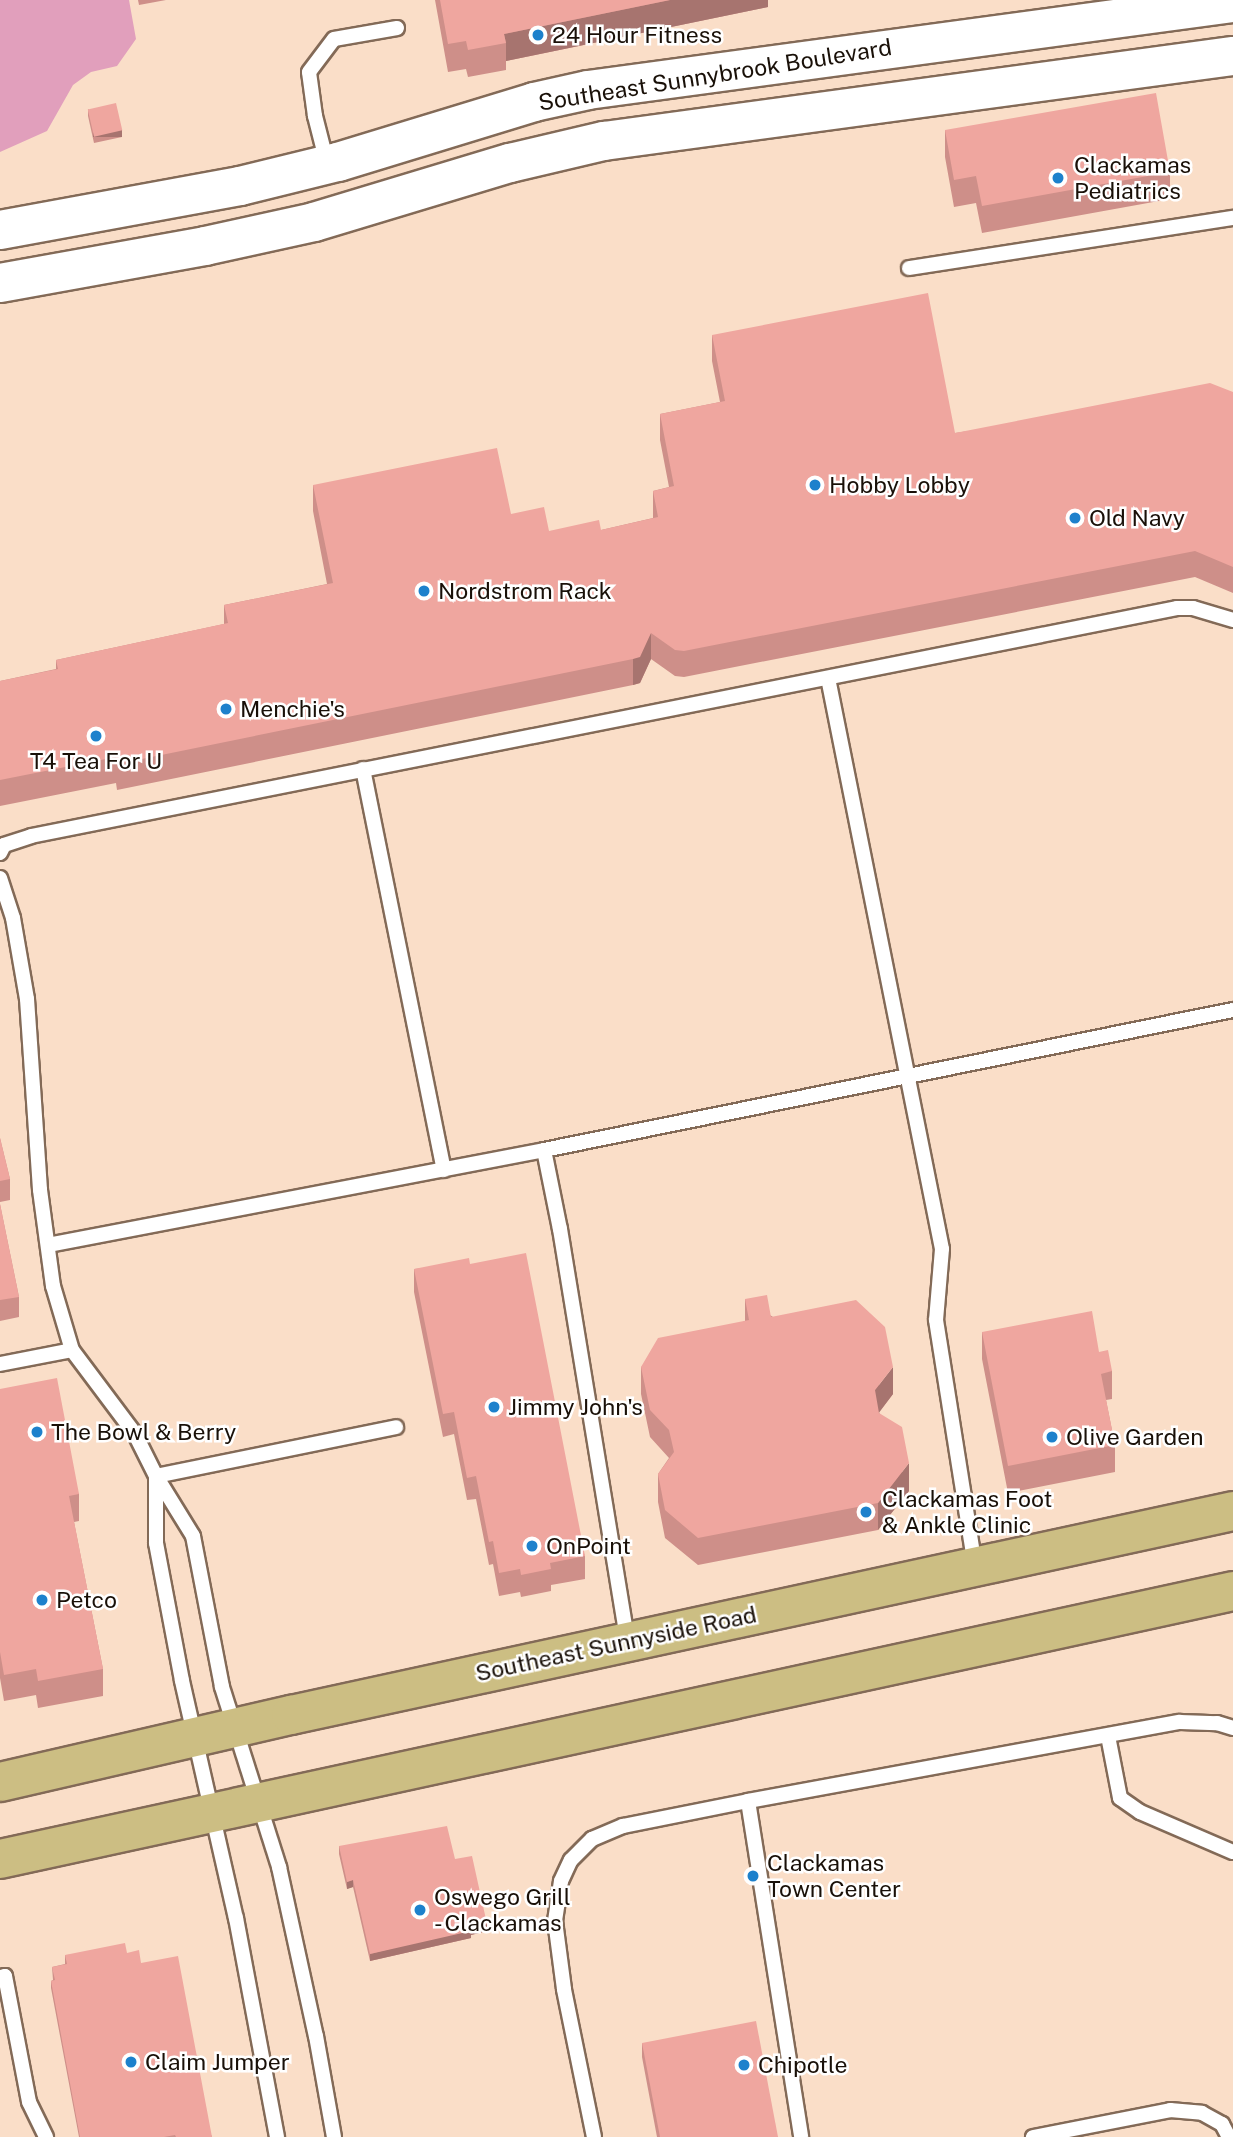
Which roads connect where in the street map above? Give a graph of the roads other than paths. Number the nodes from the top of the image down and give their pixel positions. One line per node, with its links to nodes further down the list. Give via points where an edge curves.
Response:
1 (1233, 4): 4 (main road, Southeast Sunnybrook Boulevard, via 588,90 489,114)
2 (397, 28): 4 (lane, via 334,39 309,72)
3 (1233, 56): 8 (main road, Southeast Sunnybrook Boulevard, via 604,141 510,163 314,222)
4 (328, 165): 6 (main road, Southeast Sunnybrook Boulevard)
5 (1233, 218): 7 (lane)
6 (0, 230)
7 (909, 268)
8 (0, 283)
9 (1233, 620): 10 (lane, via 1177,608)
10 (828, 678): 11 (lane); 15 (lane)
11 (363, 769): 12 (lane, via 31,836 4,845); 17 (lane)
12 (0, 853)
13 (0, 878): 18 (lane, via 13,918 27,999)
14 (1233, 1010): 15 (lane)
15 (907, 1076): 16 (lane); 24 (lane, via 942,1250 936,1320)
16 (544, 1150): 17 (lane); 26 (lane)
17 (444, 1170): 18 (lane)
18 (48, 1245): 19 (lane, via 53,1286)
19 (72, 1350): 20 (lane); 22 (lane, via 135,1434)
20 (0, 1364)
21 (396, 1427): 22 (lane)
22 (156, 1476): 28 (lane, via 193,1536 222,1687); 30 (lane, via 156,1543)
23 (1233, 1511): 24 (main road, Southeast Sunnyside Road)
24 (975, 1567): 26 (main road, Southeast Sunnyside Road)
25 (1233, 1591): 33 (main road)
26 (627, 1642): 28 (main road, Southeast Sunnyside Road)
27 (1233, 1728): 29 (lane, via 1180,1722)
28 (236, 1729): 30 (main road, Southeast Sunnyside Road); 33 (lane)
29 (1108, 1736): 32 (lane); 35 (lane, via 1120,1798 1140,1812)
30 (195, 1739): 31 (main road, Southeast Sunnyside Road); 34 (lane)
31 (0, 1782)
32 (748, 1801): 41 (lane, via 623,1826 592,1839 571,1860 561,1881 555,1921); 42 (lane)
33 (259, 1803): 34 (main road); 40 (lane, via 282,1880)
34 (211, 1814): 36 (main road); 39 (lane, via 245,1962)
35 (1233, 1852)
36 (0, 1858)
37 (0, 1977): 38 (lane, via 5,1976 29,2102)
38 (46, 2137)
39 (277, 2137)
40 (334, 2137)
41 (594, 2137)
42 (801, 2137)
43 (1033, 2137): 44 (lane, via 1170,2110 1202,2113 1222,2123)
44 (1229, 2137)

